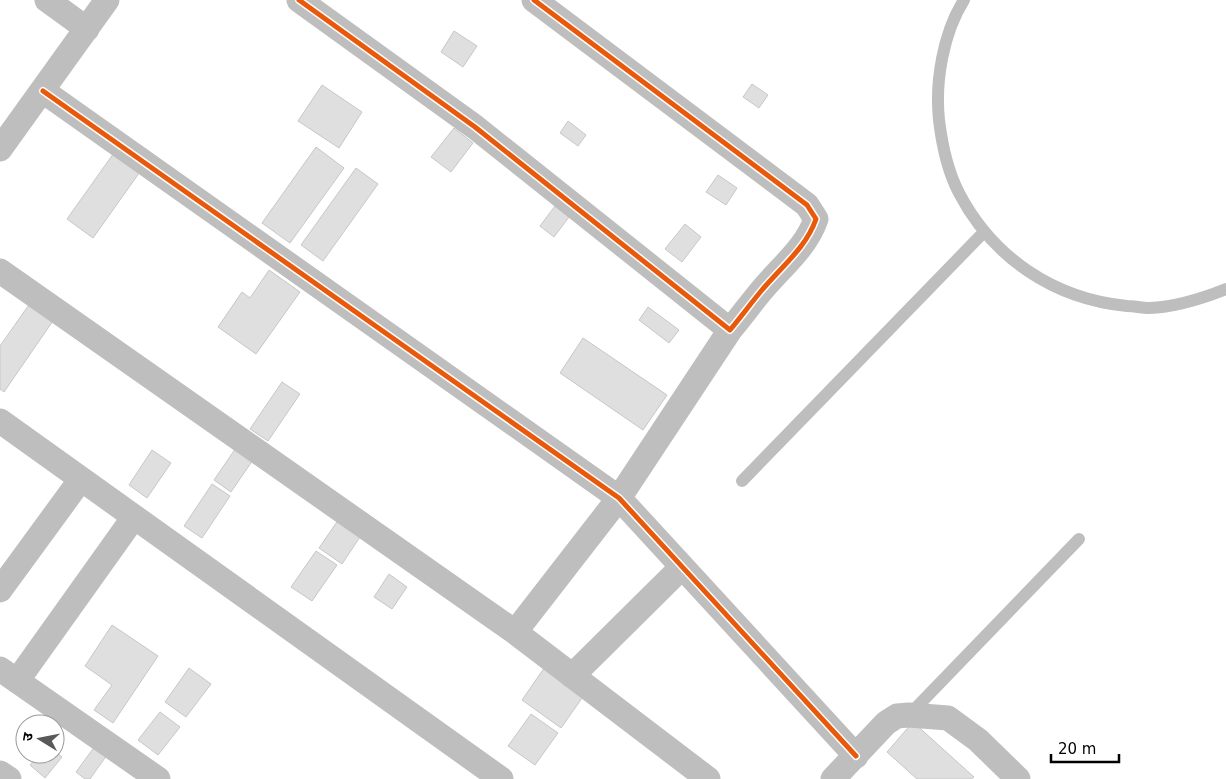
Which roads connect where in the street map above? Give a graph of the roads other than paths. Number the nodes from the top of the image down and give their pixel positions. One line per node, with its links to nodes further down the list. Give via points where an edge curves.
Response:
1 (47, 0): 6 (street)
2 (107, 0): 6 (street)
3 (298, 0): 12 (street, via 475,127)
4 (534, 0): 12 (street, via 807,205 816,219 804,243)
5 (964, 0): 9 (lane, via 942,54 937,101 942,148 958,192)
6 (87, 29): 7 (street)
7 (43, 91): 8 (street); 16 (street)
8 (2, 141)
9 (984, 232): 11 (lane, via 1018,264 1058,289 1102,303 1149,308 1195,301); 15 (lane)
10 (0, 271): 21 (street)
11 (1226, 289)
12 (730, 330): 16 (street)
13 (0, 421): 14 (street)
14 (80, 479): 17 (street); 20 (street)
15 (742, 481)
16 (619, 498): 19 (street); 21 (street)
17 (134, 517): 22 (street); 29 (street)
18 (1079, 539): 24 (lane)
19 (682, 567): 23 (street); 25 (street)
20 (0, 590)
21 (515, 632): 23 (street)
22 (8, 675): 28 (street)
23 (572, 676): 30 (street)
24 (909, 715): 25 (street, via 897,716 886,723); 32 (street, via 948,718 978,740)
25 (856, 756): 31 (street)
26 (0, 772): 27 (street)
27 (9, 779)
28 (158, 779)
29 (501, 779)
30 (708, 779)
31 (834, 779)
32 (1018, 779)

